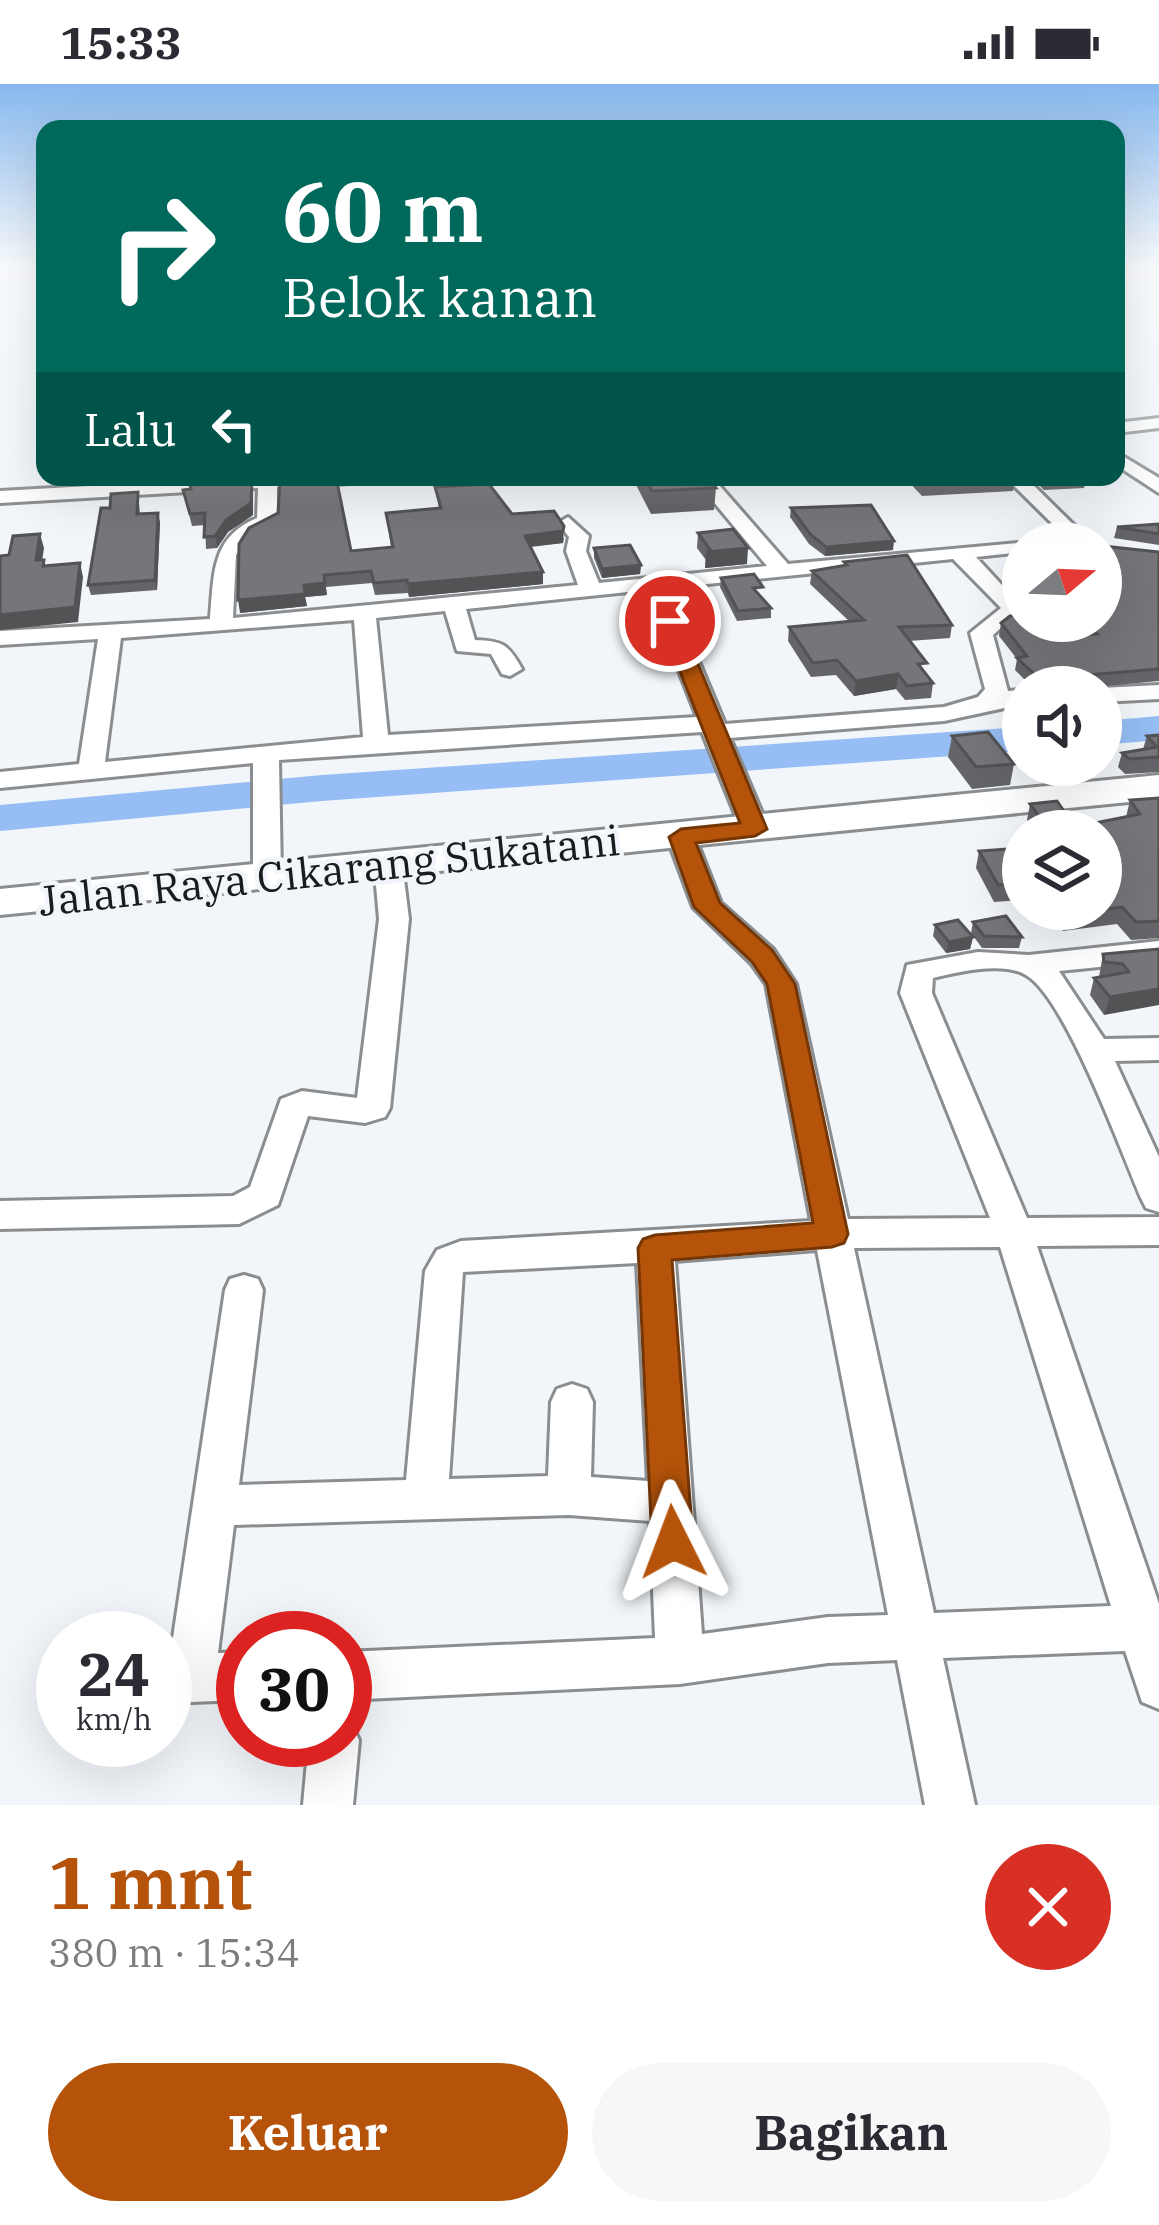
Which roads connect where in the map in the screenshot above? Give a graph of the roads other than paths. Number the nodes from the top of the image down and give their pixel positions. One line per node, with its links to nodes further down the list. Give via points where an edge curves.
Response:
1 (1159, 423): 2 (street)
2 (1125, 427)
3 (1125, 463): 8 (street)
4 (197, 486): 9 (street)
5 (268, 486): 19 (street, via 267,521 242,532 223,564)
6 (710, 486): 14 (street)
7 (1025, 486): 10 (street)
8 (1159, 487)
9 (0, 497)
10 (1067, 522)
11 (568, 523): 16 (street, via 579,536 576,550)
12 (1002, 548): 13 (street)
13 (956, 551): 14 (street); 25 (street, via 1013,609 981,633 998,690)
14 (784, 572): 15 (street)
15 (656, 586): 16 (street); 27 (street)
16 (592, 592): 17 (street)
17 (454, 605): 18 (street); 22 (street, via 465,646 499,648)
18 (364, 614): 19 (street); 28 (street)
19 (221, 625): 20 (street)
20 (110, 632): 21 (street); 30 (street)
21 (0, 638)
22 (510, 669)
23 (1159, 692): 24 (street)
24 (1122, 694)
25 (990, 697): 26 (street); 27 (street, via 944,714)
26 (1002, 697)
27 (714, 731): 28 (street); 33 (street)
28 (376, 743): 29 (street)
29 (267, 758): 30 (street); 36 (street)
30 (91, 771): 31 (street)
31 (0, 780)
32 (1159, 788): 33 (main road, Jalan Raya Cikarang Sukatani)
33 (755, 829): 34 (main road, Jalan Raya Cikarang Sukatani)
34 (681, 837): 35 (main road, Jalan Raya Cikarang Sukatani); 46 (street, via 708,907 763,956 781,984)
35 (388, 863): 36 (main road, Jalan Raya Cikarang Sukatani); 43 (street, via 394,919 373,1108 293,1108 265,1196 239,1210)
36 (267, 875): 37 (main road, Jalan Raya Cikarang Sukatani)
37 (0, 902)
38 (1159, 951): 39 (street)
39 (1031, 964): 40 (street, via 1054,981); 44 (street, via 938,965 918,972 916,993)
40 (1091, 1049): 41 (street); 42 (street)
41 (1159, 1049)
42 (1159, 1198)
43 (0, 1215)
44 (1014, 1232): 45 (street); 46 (street); 54 (street)
45 (1159, 1232)
46 (832, 1234): 47 (street); 55 (street)
47 (655, 1248): 51 (street, via 450,1261); 52 (street)
48 (244, 1290): 53 (street)
49 (572, 1402): 50 (street)
50 (569, 1495): 51 (street); 52 (street)
51 (426, 1498): 53 (street)
52 (670, 1503): 56 (street)
53 (215, 1506): 58 (street, via 191,1678)
54 (1150, 1627): 55 (street); 59 (street)
55 (913, 1636): 56 (street); 62 (street)
56 (680, 1660): 57 (street)
57 (372, 1675)
58 (216, 1677)
59 (1159, 1684)
60 (332, 1767): 61 (street)
61 (328, 1805)
62 (950, 1805)

